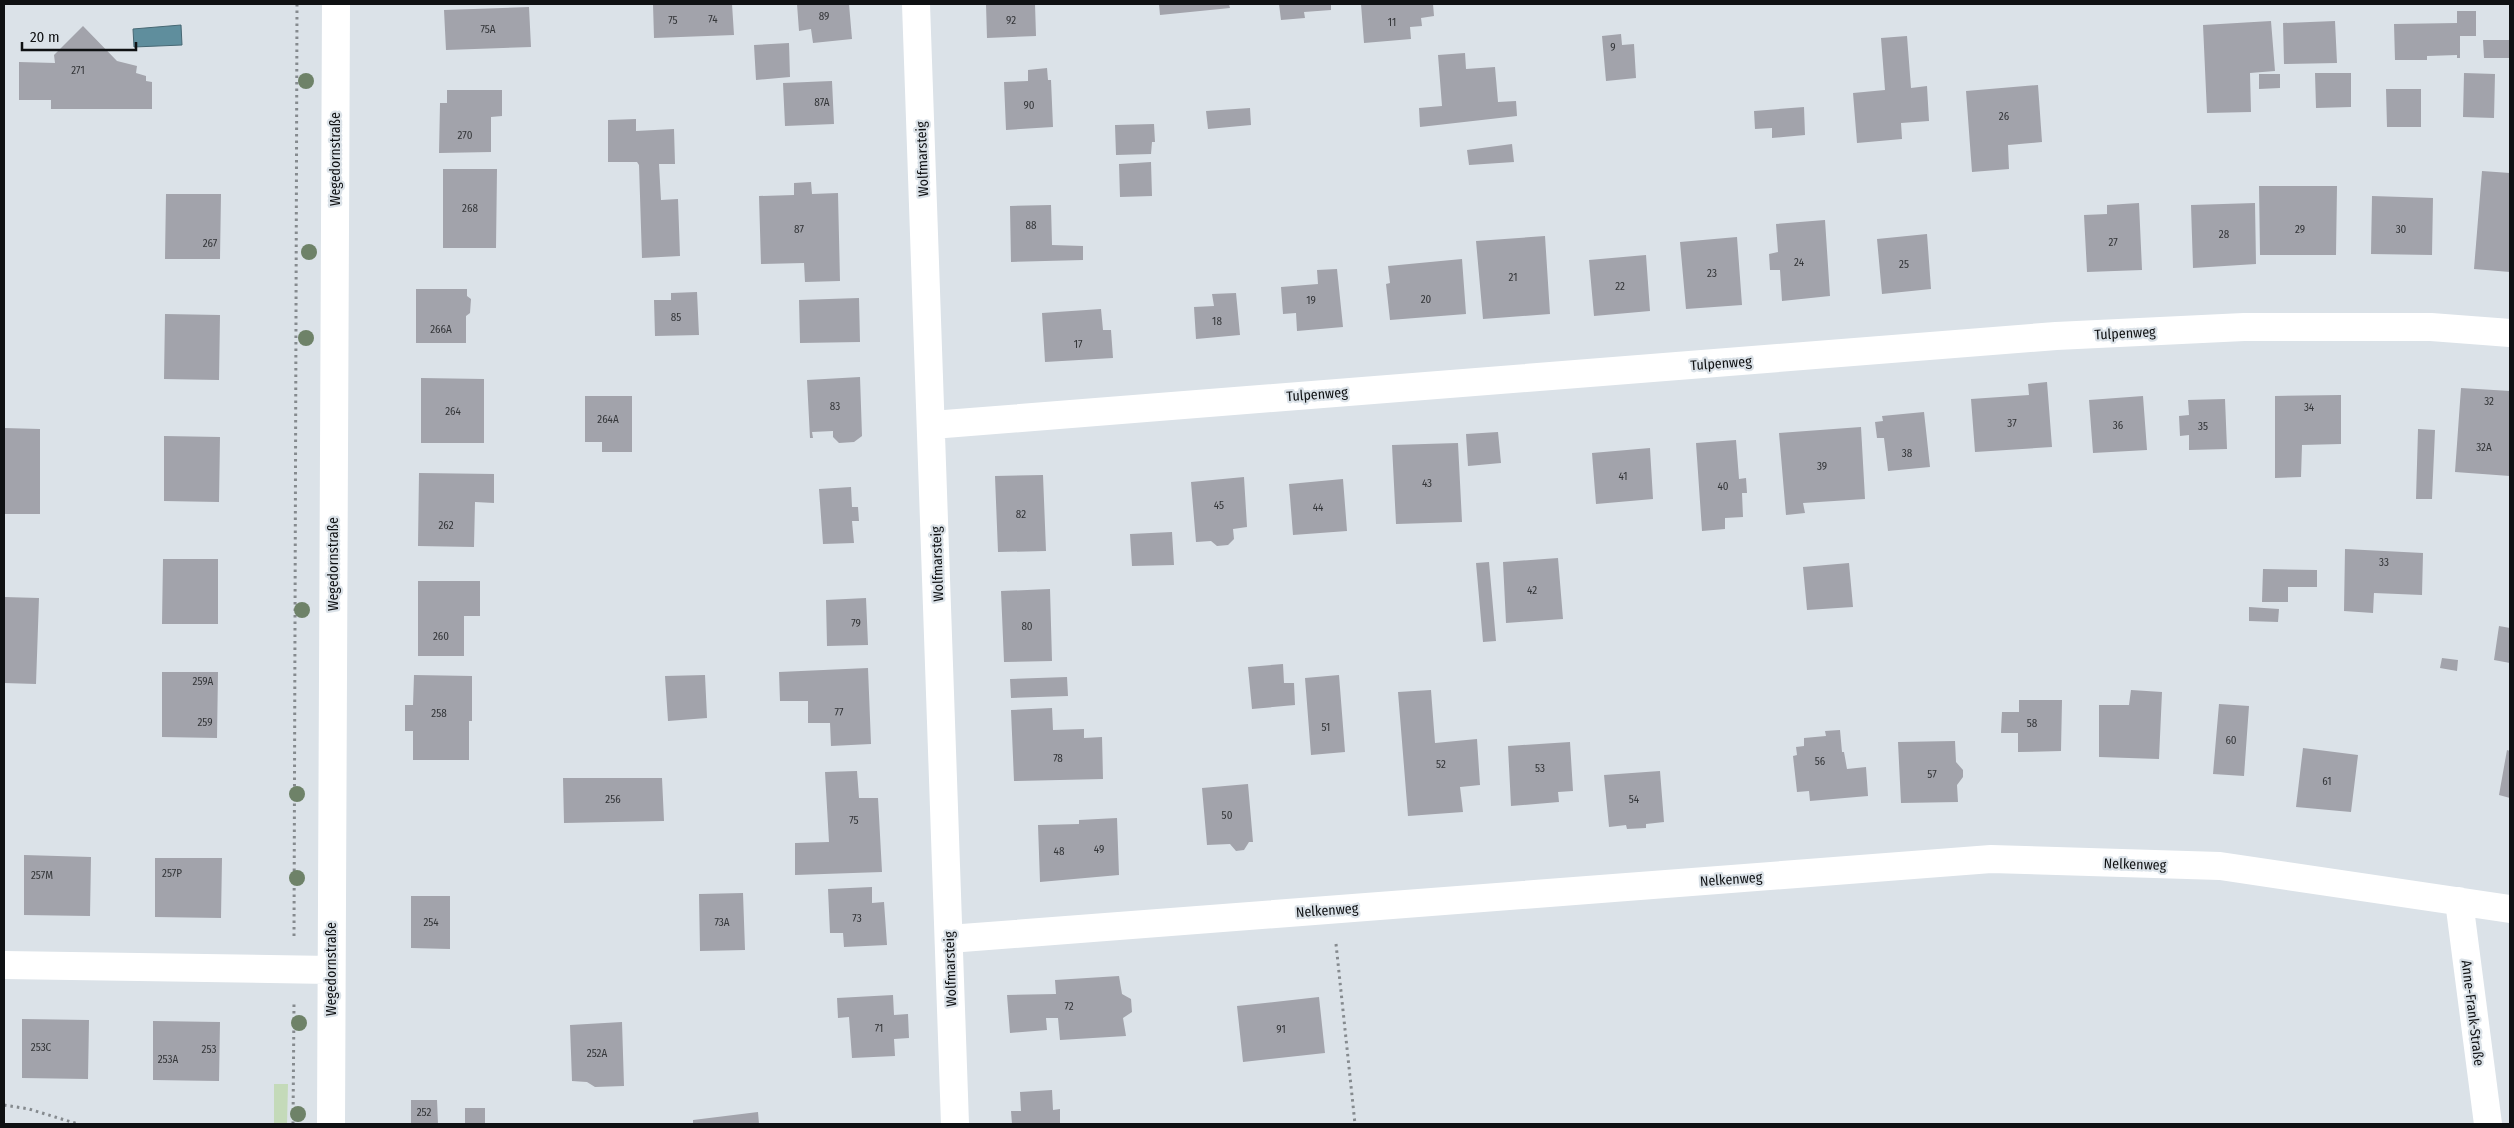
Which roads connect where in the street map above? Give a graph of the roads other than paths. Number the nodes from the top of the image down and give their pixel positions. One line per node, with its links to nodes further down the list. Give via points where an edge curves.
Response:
1 (336, 4): 9 (street, Wegedornstraße)
2 (916, 4): 4 (street, Wolfmarsteig)
3 (2510, 333): 4 (street, Tulpenweg, via 2431,327 2244,327 2056,336)
4 (932, 425): 7 (street, Wolfmarsteig)
5 (2459, 901): 6 (street, Nelkenweg); 7 (street, Nelkenweg, via 2220,866 1991,859); 12 (street, Anne-Frank-Straße)
6 (2510, 909)
7 (949, 939): 11 (street, Wolfmarsteig)
8 (4, 965): 9 (street)
9 (331, 970): 10 (street, Wegedornstraße)
10 (330, 1124)
11 (955, 1124)
12 (2488, 1124)

